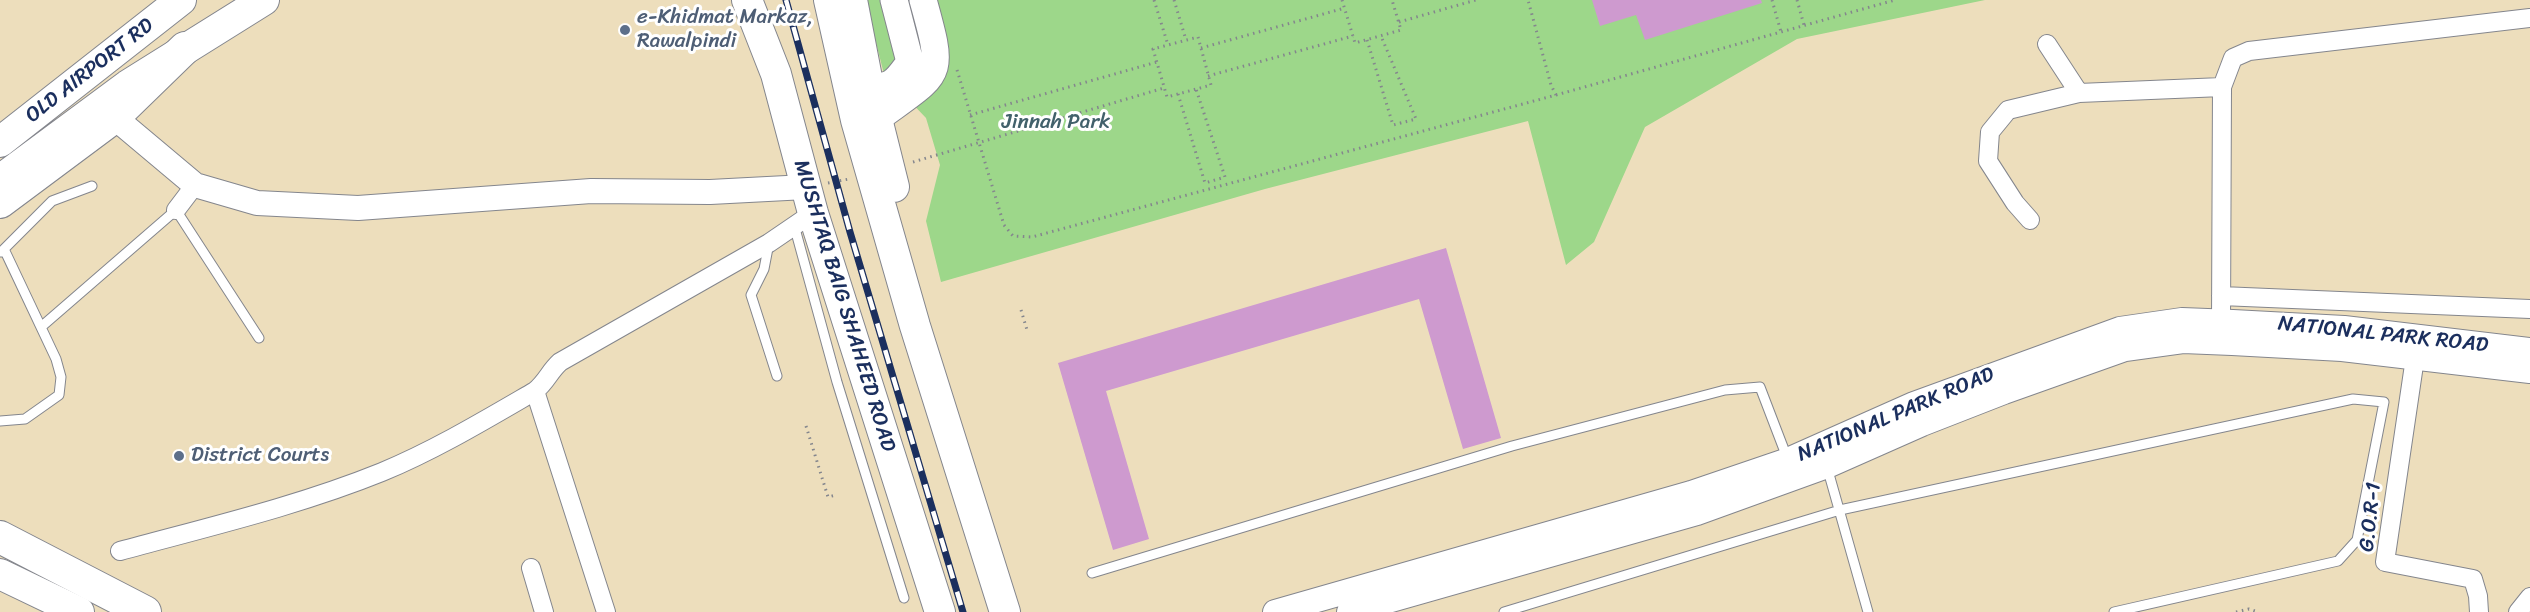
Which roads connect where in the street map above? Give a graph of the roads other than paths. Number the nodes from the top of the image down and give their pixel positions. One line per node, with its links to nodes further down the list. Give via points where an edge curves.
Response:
1 (181, 0): 18 (main road, OLD AIRPORT RD)
2 (264, 0): 11 (main road, OLD AIRPORT RD)
3 (747, 0): 12 (main road, MUSHTAQ BAIG SHAHEED ROAD)
4 (755, 0): 12 (main road)
5 (829, 0): 17 (main road)
6 (852, 0): 13 (main road)
7 (894, 0): 13 (main road, via 910,62 888,86)
8 (923, 0): 17 (main road, via 937,58 934,70 920,90)
9 (2530, 18): 14 (street, via 2249,51 2233,58)
10 (2047, 44): 15 (street)
11 (185, 48): 16 (highway); 19 (main road, OLD AIRPORT RD)
12 (776, 74): 23 (main road, MUSHTAQ BAIG SHAHEED ROAD)
13 (868, 82): 17 (main road)
14 (2222, 87): 15 (street); 28 (street)
15 (2079, 93): 25 (street, via 2008,110 1990,132 1988,161)
16 (114, 117): 20 (street); 22 (highway)
17 (867, 119): 47 (main road, via 915,326)
18 (0, 140)
19 (0, 180)
20 (195, 185): 23 (street, via 257,203 358,208 591,191 710,192); 24 (street)
21 (92, 186): 27 (lane, via 52,201)
22 (0, 202)
23 (804, 208): 26 (street); 50 (lane, via 837,382); 56 (main road, MUSHTAQ BAIG SHAHEED ROAD)
24 (176, 210): 31 (lane); 32 (lane)
25 (2030, 220)
26 (769, 243): 36 (lane, via 764,269 751,294); 37 (street, via 560,362 548,381)
27 (2, 251): 31 (lane)
28 (2221, 296): 29 (street); 30 (street)
29 (2530, 309)
30 (2221, 321): 33 (street, NATIONAL PARK ROAD, via 2344,328); 39 (street, NATIONAL PARK ROAD, via 2182,320 2120,329 1914,404)
31 (41, 327): 38 (lane, via 59,368 59,395 25,419)
32 (259, 338)
33 (2530, 350)
34 (2415, 358): 35 (street, NATIONAL PARK ROAD); 40 (street, NATIONAL PARK ROAD, via 2342,349 2183,341 2125,349 1922,424); 64 (street, G.O.R-1, via 2385,562 2473,579)
35 (2530, 371)
36 (777, 376)
37 (535, 391): 43 (street, via 381,472 267,510); 55 (street)
38 (0, 421)
39 (1788, 460): 45 (lane, via 1760,387 1725,390 1512,447); 59 (street, NATIONAL PARK ROAD, via 1691,493)
40 (1827, 466): 41 (lane); 60 (street, NATIONAL PARK ROAD, via 1697,513)
41 (1839, 510): 61 (lane); 62 (lane); 63 (lane, via 2353,399 2384,402 2357,540 2338,561)
42 (0, 537): 53 (highway)
43 (120, 551)
44 (531, 568): 54 (street)
45 (1092, 573)
46 (0, 574): 52 (main road)
47 (997, 582): 57 (main road); 58 (street)
48 (0, 592): 51 (main road)
49 (2530, 597): 65 (street)
50 (904, 598)
51 (42, 612)
52 (79, 612)
53 (145, 612)
54 (544, 612)
55 (606, 612)
56 (940, 612)
57 (1005, 612)
58 (1019, 612)
59 (1275, 612)
60 (1349, 612)
61 (1504, 612)
62 (1868, 612)
63 (2114, 612)
64 (2479, 612)
65 (2518, 612)

